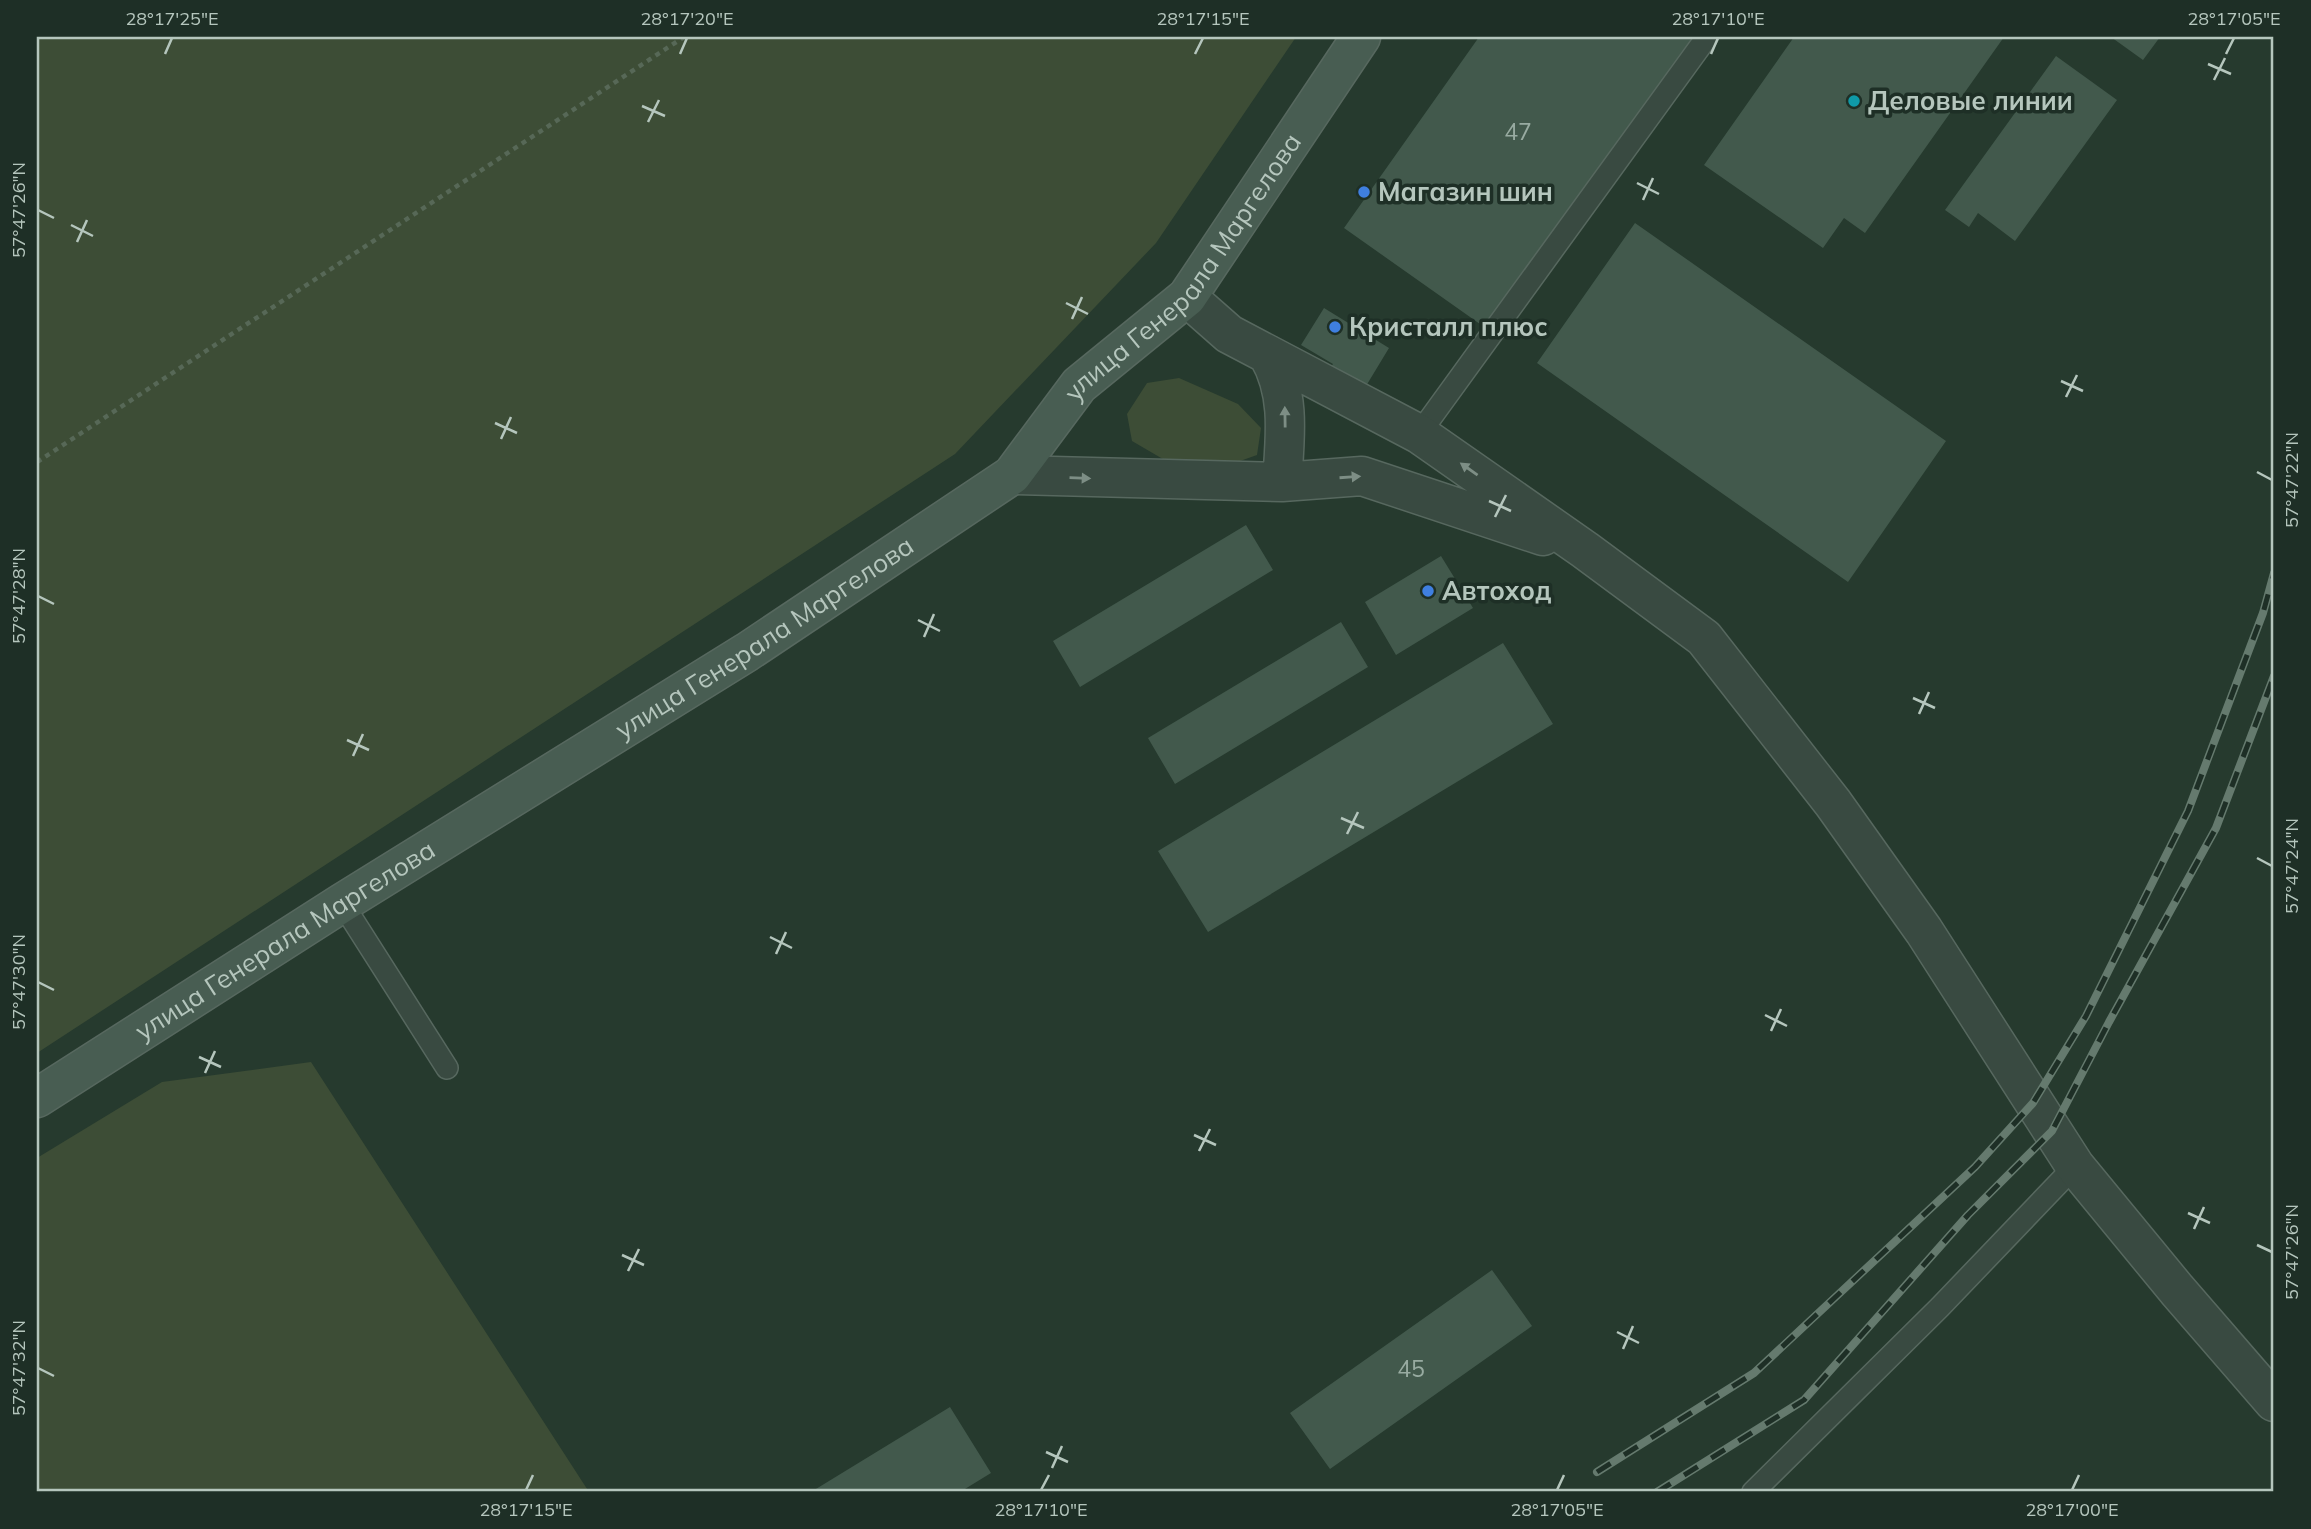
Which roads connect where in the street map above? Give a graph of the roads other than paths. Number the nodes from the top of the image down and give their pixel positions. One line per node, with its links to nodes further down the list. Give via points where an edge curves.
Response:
1 (1361, 37): 3 (main road, улица Генерала Маргелова)
2 (1707, 37): 5 (lane)
3 (1187, 297): 4 (street, via 1229,334); 6 (main road, улица Генерала Маргелова, via 1079,384)
4 (1268, 355): 5 (street); 7 (street, one-way to 4, via 1286,411 1277,370)
5 (1419, 434): 8 (street, one-way to 5)
6 (1012, 475): 7 (street, one-way to 7); 9 (main road, улица Генерала Маргелова, via 747,652)
7 (1282, 482): 8 (street, one-way to 8, via 1362,476)
8 (1585, 550): 12 (street, via 1704,638 1833,803 1924,931)
9 (342, 903): 10 (lane); 11 (main road, улица Генерала Маргелова)
10 (447, 1068)
11 (37, 1098)
12 (2075, 1166): 13 (street); 14 (lane)
13 (2274, 1402)
14 (1753, 1492)

